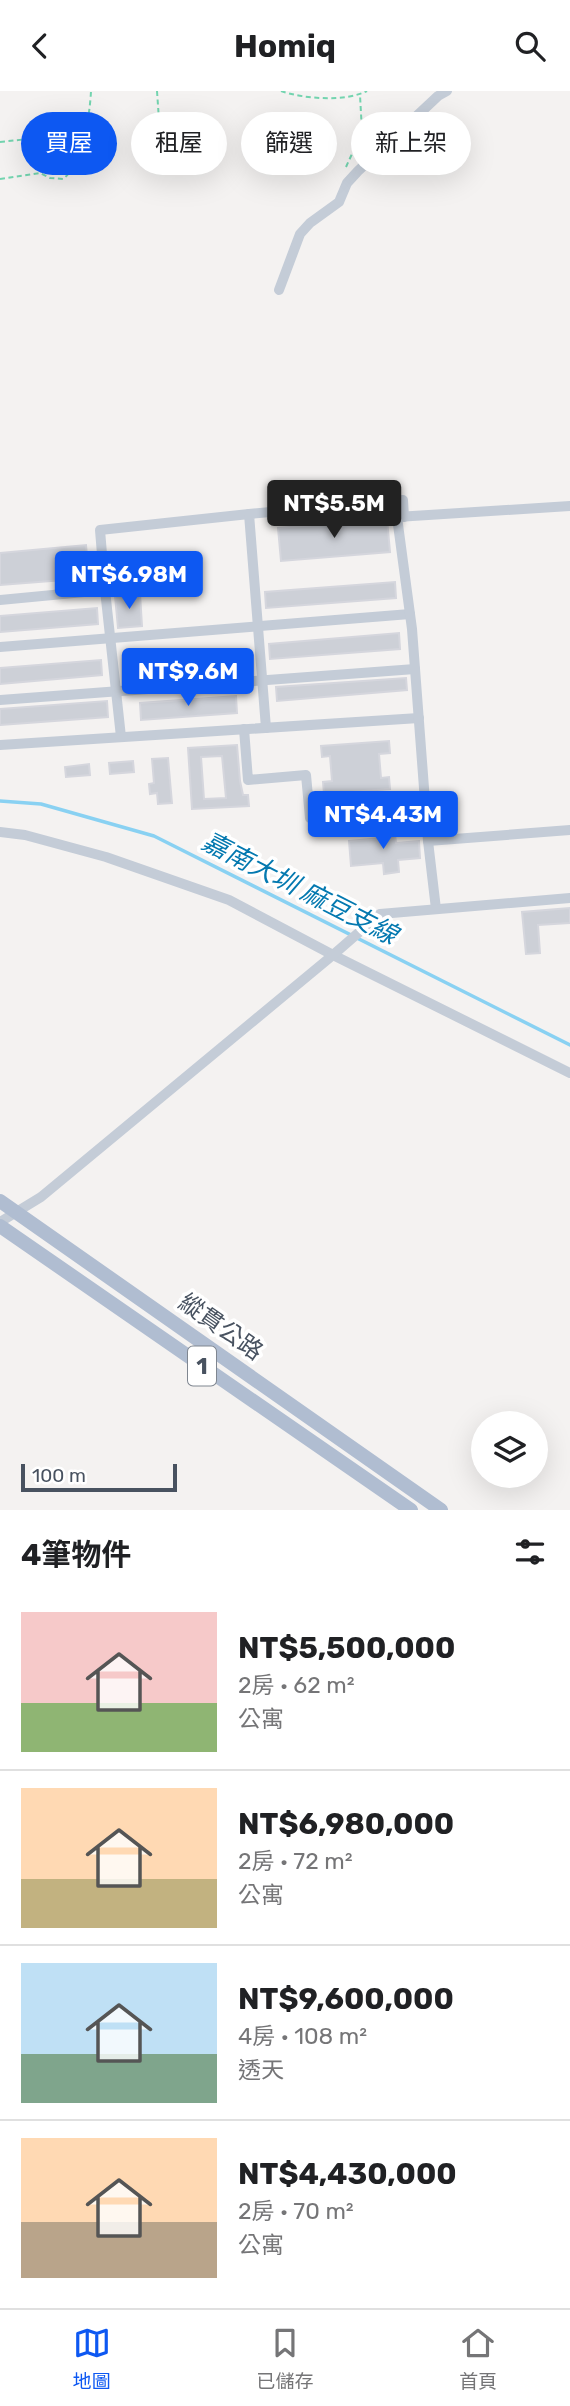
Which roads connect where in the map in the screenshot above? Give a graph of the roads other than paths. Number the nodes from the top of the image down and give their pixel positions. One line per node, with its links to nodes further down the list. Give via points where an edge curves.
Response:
1 (447, 91): 2 (street, via 358,171 339,202 300,234)
2 (279, 290)
3 (570, 506): 5 (street)
4 (249, 514): 5 (street, via 403,499); 6 (street, via 100,530); 9 (street)
5 (404, 517): 8 (street, via 397,517)
6 (105, 590): 7 (street); 10 (street)
7 (0, 600)
8 (410, 614): 9 (street); 12 (street)
9 (258, 626): 10 (street); 13 (street)
10 (110, 639): 11 (street); 14 (street)
11 (0, 647)
12 (415, 669): 13 (street); 16 (street)
13 (262, 680): 14 (street); 17 (street)
14 (116, 691): 15 (street); 19 (street)
15 (0, 700)
16 (419, 718): 17 (street); 21 (street)
17 (266, 728): 18 (street)
18 (244, 729): 19 (street); 21 (street, via 248,781 306,775 310,818)
19 (121, 737): 20 (street)
20 (0, 745)
21 (426, 813): 24 (street)
22 (570, 830): 24 (street)
23 (0, 832): 27 (street, via 106,857 229,900)
24 (428, 841): 26 (street)
25 (568, 899): 26 (street)
26 (436, 909): 27 (street, via 380,913)
27 (333, 955): 28 (street); 30 (street)
28 (570, 1073)
29 (0, 1201): 30 (main road, 縱貫公路 / 1)
30 (17, 1213): 31 (street); 32 (main road, 縱貫公路 / 1)
31 (0, 1224): 33 (main road, 縱貫公路 / 1)
32 (415, 1491): 33 (main road); 34 (main road, 1)
33 (405, 1509)
34 (441, 1510)

